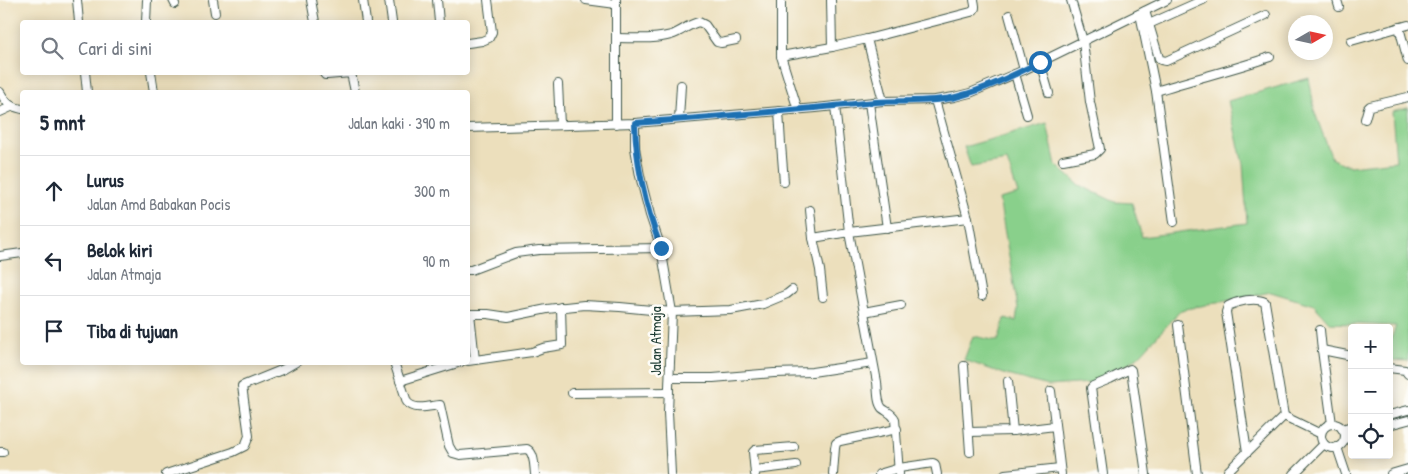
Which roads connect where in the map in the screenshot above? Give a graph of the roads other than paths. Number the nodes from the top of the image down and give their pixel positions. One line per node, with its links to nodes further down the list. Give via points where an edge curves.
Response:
1 (77, 0): 21 (street)
2 (147, 0): 22 (street)
3 (213, 0): 17 (street)
4 (311, 0): 23 (street)
5 (363, 0): 24 (street)
6 (389, 0): 25 (street)
7 (437, 0): 26 (street)
8 (488, 0): 35 (street, via 492,32 489,38)
9 (586, 0): 16 (street)
10 (781, 0): 37 (street)
11 (832, 0): 36 (street)
12 (974, 0): 31 (street, via 974,11)
13 (1071, 0): 33 (street)
14 (1167, 0): 18 (street)
15 (1203, 0): 27 (street)
16 (616, 2): 30 (street)
17 (215, 13)
18 (1142, 13): 27 (street); 33 (street); 51 (street)
19 (1009, 15): 41 (street)
20 (1266, 15): 27 (street, via 1166,61 1159,58)
21 (79, 20)
22 (146, 20)
23 (315, 20)
24 (366, 20)
25 (392, 20)
26 (439, 20)
27 (1149, 24)
28 (1408, 25): 29 (street)
29 (1399, 27): 34 (street); 39 (street)
30 (616, 38): 32 (street, via 669,36 700,22 717,42); 68 (street)
31 (866, 39): 36 (street); 56 (street)
32 (736, 40)
33 (1083, 41): 40 (street); 71 (street, via 1090,102 1100,149 1095,154)
34 (1351, 41)
35 (470, 43)
36 (832, 47): 37 (street)
37 (782, 56): 61 (street)
38 (1270, 57): 51 (street)
39 (1408, 61)
40 (1040, 62): 41 (street); 53 (street)
41 (1024, 70): 42 (street)
42 (1014, 74): 55 (street, via 970,93); 64 (street)
43 (84, 75): 48 (street)
44 (151, 75): 49 (street)
45 (353, 75): 50 (street)
46 (558, 84): 69 (street)
47 (681, 85): 65 (street)
48 (87, 90)
49 (154, 90)
50 (355, 90)
51 (1156, 91): 75 (street)
52 (0, 92): 59 (street)
53 (1049, 93)
54 (1408, 98): 66 (street, via 1370,106)
55 (935, 100): 56 (street); 74 (street)
56 (883, 102): 57 (street)
57 (869, 103): 58 (street); 76 (street)
58 (835, 106): 61 (street); 77 (street)
59 (11, 107): 60 (street); 63 (street)
60 (20, 109)
61 (798, 110): 62 (street)
62 (779, 111): 65 (street); 72 (street)
63 (0, 112)
64 (1027, 115)
65 (679, 119): 67 (street)
66 (1366, 119)
67 (635, 123): 68 (street); 79 (street, Jalan Atmaja, via 640,176)
68 (616, 124): 69 (street)
69 (560, 125): 70 (street)
70 (470, 128)
71 (1063, 160)
72 (784, 182)
73 (810, 210): 78 (street)
74 (968, 218): 76 (street); 84 (street)
75 (1174, 222)
76 (887, 228): 77 (street)
77 (849, 232): 78 (street); 89 (street)
78 (813, 238): 85 (street)
79 (661, 248): 82 (street, via 539,250 516,253); 88 (street, Jalan Atmaja)
80 (20, 252): 81 (street)
81 (0, 256)
82 (470, 270)
83 (792, 290): 88 (street, via 763,304 731,310)
84 (982, 296)
85 (823, 297)
86 (901, 305): 89 (street)
87 (561, 307): 88 (street, via 584,305); 90 (street, via 508,317); 96 (street, via 562,346)
88 (672, 312): 104 (street, Jalan Atmaja)
89 (864, 312): 97 (street)
90 (470, 314)
91 (1178, 325): 145 (street)
92 (470, 329): 96 (street)
93 (1320, 330): 94 (street)
94 (1322, 350): 95 (street); 114 (street)
95 (1348, 355)
96 (472, 360)
97 (874, 363): 104 (street, via 812,372); 118 (street, via 880,405 893,416)
98 (291, 365): 136 (street, via 242,386 249,436 245,446)
99 (395, 365): 105 (street)
100 (451, 365): 105 (street)
101 (964, 366): 121 (street)
102 (1393, 368): 103 (street, via 1405,370)
103 (1408, 374)
104 (670, 378): 108 (street, Jalan Atmaja)
105 (400, 381): 137 (street, via 411,406 440,404 448,446 453,452 460,455 527,449 532,454)
106 (1008, 381): 120 (street)
107 (1051, 391): 116 (street)
108 (669, 392): 109 (street); 138 (street, Jalan Atmaja)
109 (572, 393)
110 (1408, 410): 111 (street)
111 (1393, 414)
112 (1284, 416): 122 (street); 128 (street); 128 (street, via 1265,302 1254,300 1232,304 1226,312)
113 (1408, 420): 115 (street)
114 (1332, 424): 119 (street); 122 (street)
115 (1393, 424)
116 (1055, 426): 120 (street); 132 (street)
117 (1348, 427): 119 (street)
118 (897, 429): 131 (street); 139 (street, via 836,443)
119 (1342, 429): 123 (street)
120 (1014, 431): 121 (street)
121 (969, 432): 127 (street)
122 (1321, 434): 124 (street)
123 (1348, 436): 126 (street)
124 (1324, 444): 126 (street); 146 (street)
125 (794, 447): 134 (street, via 755,450)
126 (1337, 448): 147 (street)
127 (970, 452)
128 (1248, 452): 133 (street)
129 (796, 465): 134 (street)
130 (1408, 468): 135 (street)
131 (899, 471): 140 (street); 141 (street, via 934,463)
132 (1061, 471): 142 (street)
133 (1228, 471)
134 (755, 472)
135 (1395, 473)
136 (166, 474)
137 (535, 474)
138 (671, 474)
139 (833, 474)
140 (879, 474)
141 (937, 474)
142 (1005, 474)
143 (1103, 474): 144 (street, via 1092,388 1130,369)
144 (1146, 474)
145 (1197, 474)
146 (1294, 474)
147 (1346, 474)

